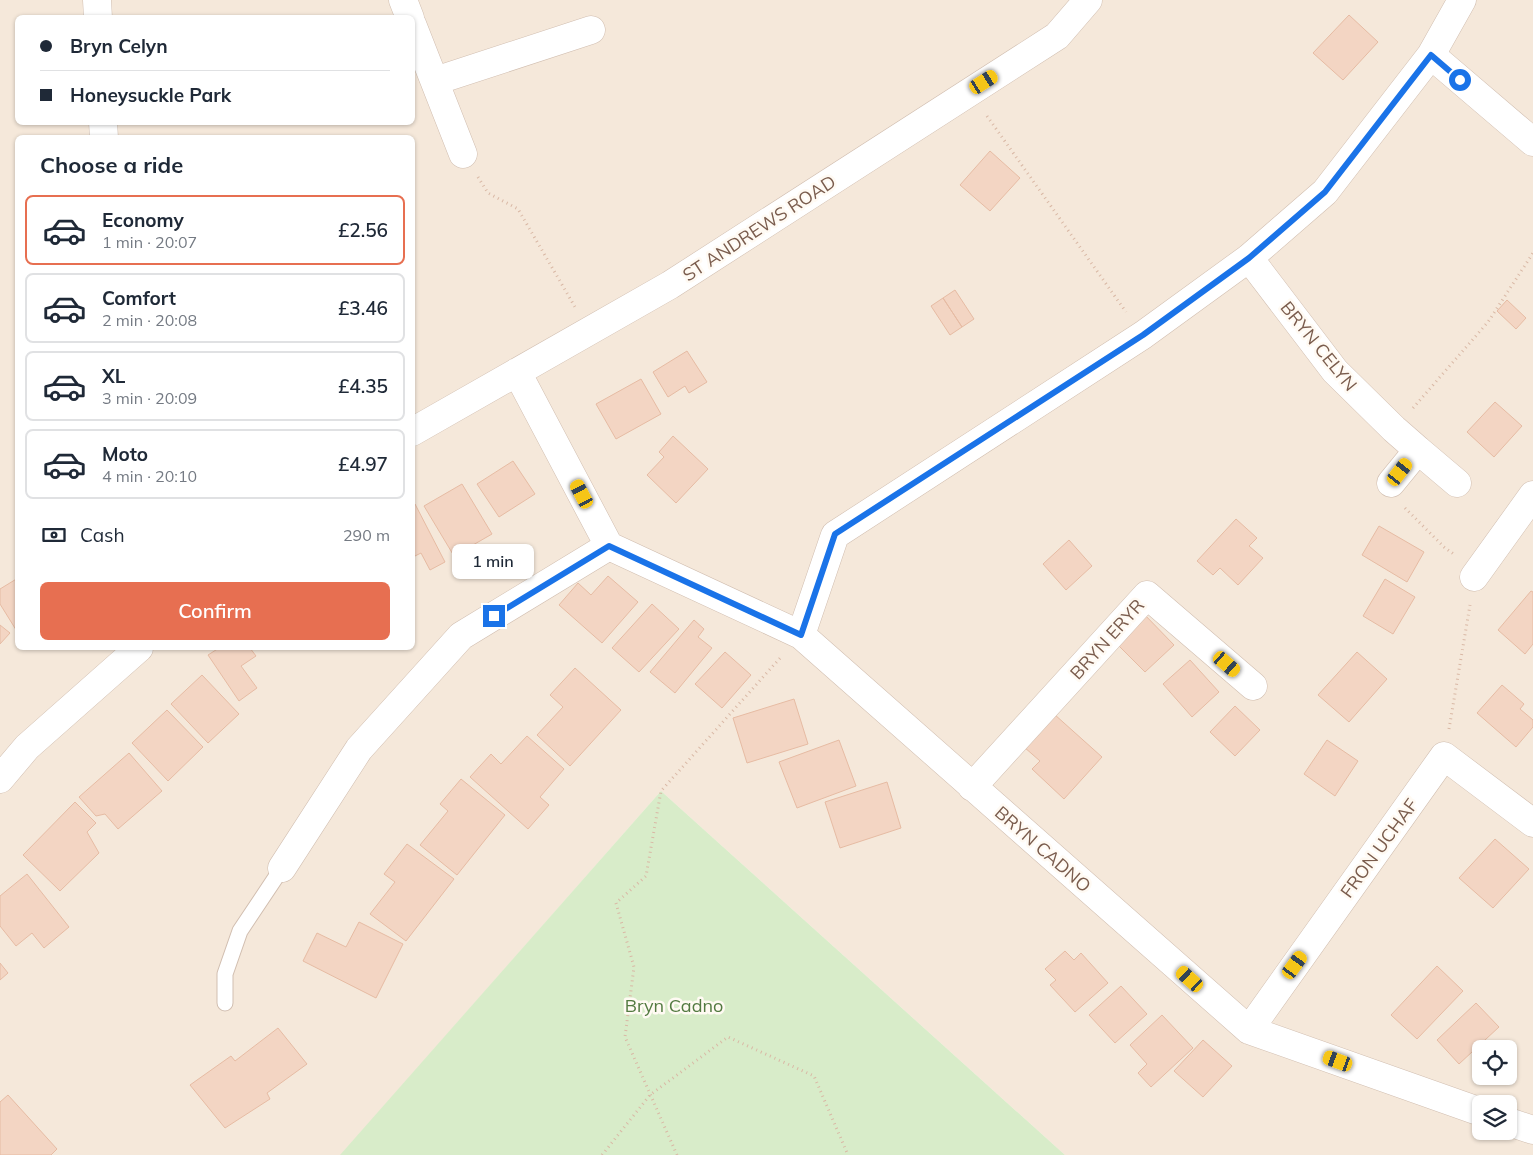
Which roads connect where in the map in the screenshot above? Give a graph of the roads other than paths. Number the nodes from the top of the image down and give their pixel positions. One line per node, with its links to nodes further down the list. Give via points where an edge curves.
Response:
1 (97, 0): 5 (street)
2 (404, 0): 6 (street)
3 (1088, 0): 14 (street, ST ANDREWS ROAD, via 1057,36 670,285)
4 (1462, 0): 9 (street)
5 (98, 15)
6 (409, 15)
7 (591, 30): 10 (street)
8 (415, 31): 10 (street)
9 (1431, 55): 11 (street); 13 (street, via 1325,192)
10 (435, 81): 12 (street)
11 (1533, 142)
12 (463, 154)
13 (1249, 258): 16 (street, BRYN CELYN, via 1335,371); 22 (street, via 1143,335 835,534)
14 (517, 372): 15 (street, ST ANDREWS ROAD); 20 (street)
15 (415, 430)
16 (1418, 450): 17 (street); 18 (street, BRYN CELYN)
17 (1391, 483)
18 (1457, 483)
19 (1533, 495): 21 (street)
20 (609, 546): 22 (street, BRYN CADNO); 28 (street, via 461,636 358,749)
21 (1476, 574)
22 (801, 635): 26 (street, BRYN CADNO)
23 (137, 650): 25 (street, via 27,747)
24 (1253, 686): 26 (street, BRYN ERYR, via 1147,595)
25 (0, 779)
26 (972, 787): 30 (street, BRYN CADNO)
27 (1533, 823): 30 (street, FRON UCHAF, via 1444,756)
28 (282, 868): 29 (lane, via 240,930 225,974)
29 (225, 1003)
30 (1249, 1030): 31 (street, BRYN CADNO)
31 (1472, 1109)

